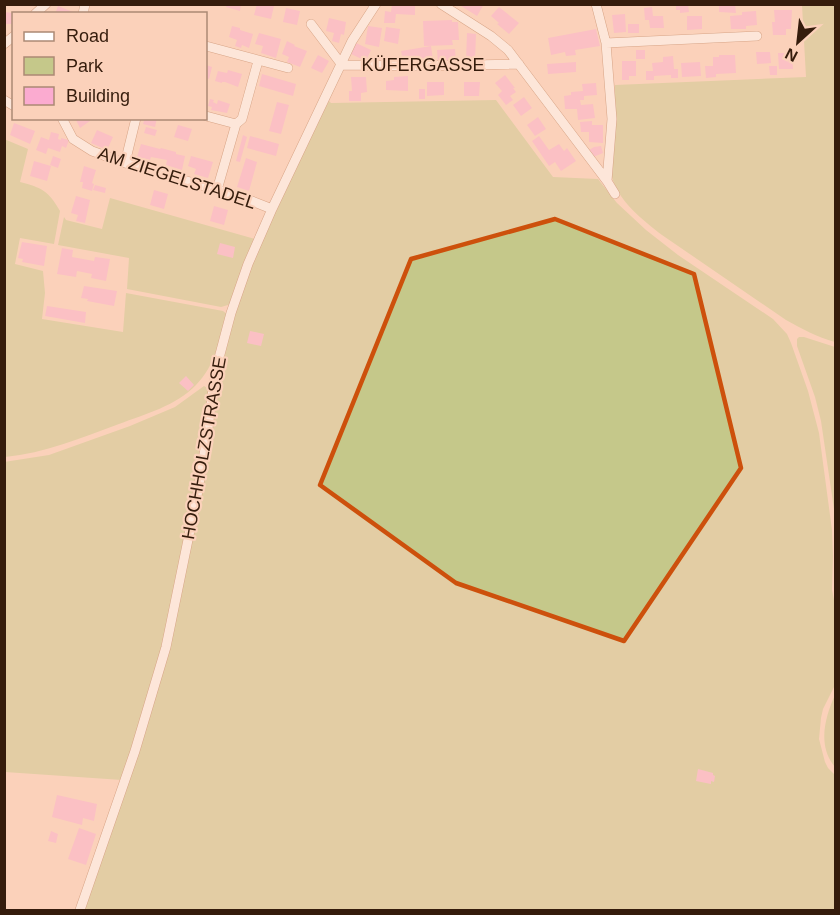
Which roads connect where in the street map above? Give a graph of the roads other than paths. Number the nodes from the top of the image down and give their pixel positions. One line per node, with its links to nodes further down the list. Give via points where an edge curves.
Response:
1 (376, 4): 9 (street, HOCHHOLZSTRASSE)
2 (441, 4): 10 (street, via 491,36)
3 (596, 4): 6 (street)
4 (311, 24): 9 (street, KÜFERGASSE)
5 (757, 36): 6 (street)
6 (606, 43): 17 (street, via 612,119)
7 (207, 46): 8 (street)
8 (258, 61): 11 (street); 15 (street, via 242,119)
9 (342, 64): 10 (street, KÜFERGASSE); 20 (street, HOCHHOLZSTRASSE)
10 (519, 64): 17 (street)
11 (288, 68)
12 (207, 116): 15 (street)
13 (63, 120): 16 (street, AM ZIEGELSTADEL, via 80,145)
14 (136, 120): 16 (street)
15 (236, 124): 18 (street)
16 (125, 163): 18 (street, AM ZIEGELSTADEL)
17 (607, 181): 19 (street)
18 (217, 190): 20 (street, AM ZIEGELSTADEL)
19 (615, 194)
20 (272, 209): 21 (street, HOCHHOLZSTRASSE, via 240,288 215,373 197,496 159,672)
21 (80, 910)

